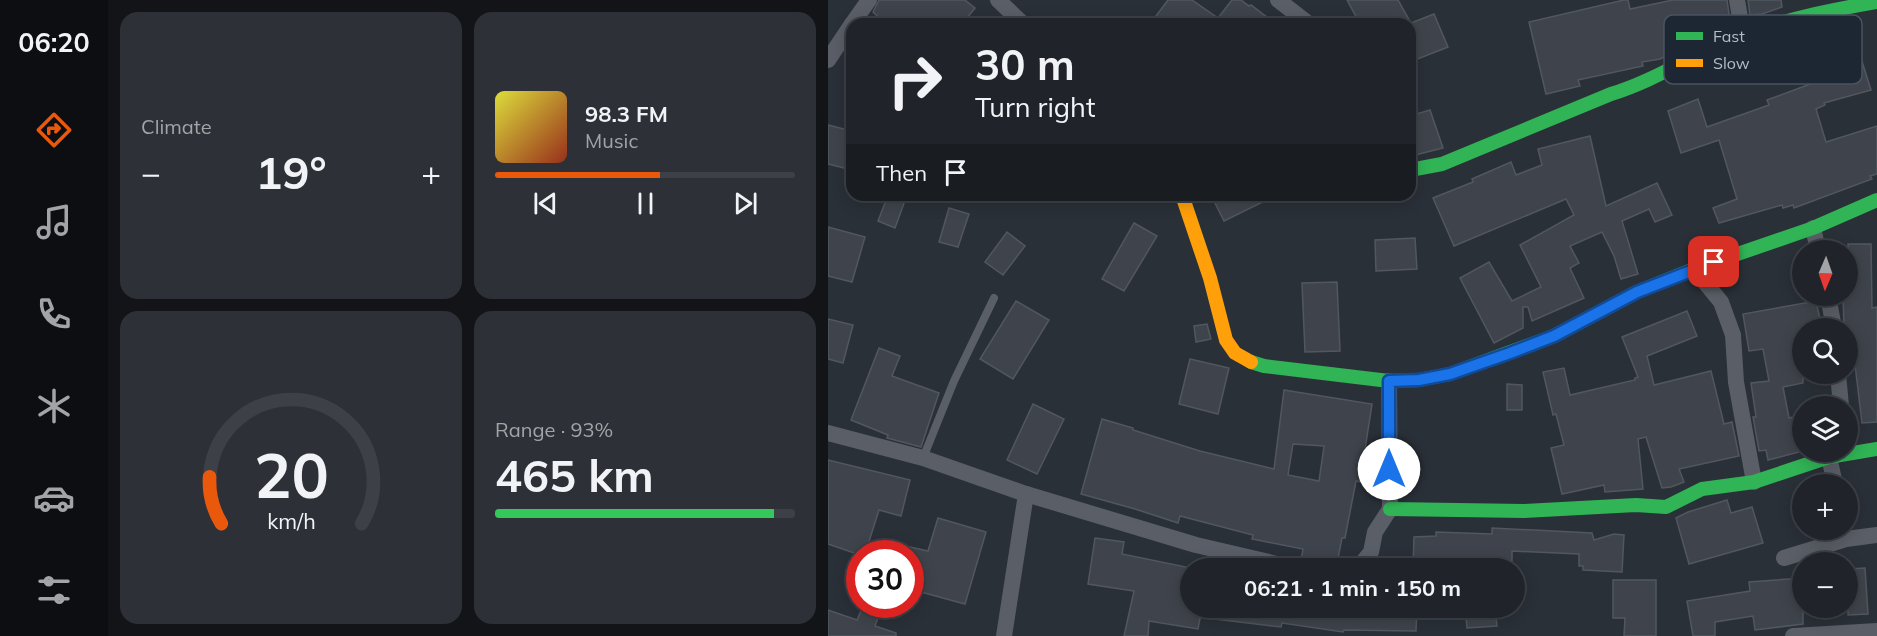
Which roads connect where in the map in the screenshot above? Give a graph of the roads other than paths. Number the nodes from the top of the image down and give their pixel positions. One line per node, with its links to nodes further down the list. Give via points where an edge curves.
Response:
1 (869, 0): 8 (street)
2 (998, 0): 9 (street)
3 (1278, 0): 10 (street)
4 (1737, 0): 6 (street)
5 (1877, 2): 7 (street)
6 (1740, 15)
7 (1808, 15)
8 (856, 18)
9 (1017, 18)
10 (1301, 18)
11 (846, 33): 12 (street)
12 (828, 60)
13 (1664, 73): 14 (street, via 1442,164)
14 (1416, 169)
15 (1877, 200): 17 (street)
16 (1184, 201): 21 (street, via 1226,340 1235,353 1264,366)
17 (1813, 228): 18 (street); 19 (street)
18 (1816, 240)
19 (1694, 269): 21 (street, via 1510,353 1450,374); 27 (street, via 1720,302 1733,335)
20 (994, 298): 25 (lane)
21 (1389, 381): 29 (street)
22 (828, 433): 25 (street)
23 (1877, 449): 24 (street)
24 (1858, 451)
25 (923, 458): 28 (street)
26 (1813, 462): 27 (street)
27 (1754, 482): 29 (street, via 1702,489 1666,507)
28 (1026, 494): 33 (street); 37 (street)
29 (1390, 509): 34 (street)
30 (1858, 534): 31 (street)
31 (1877, 535)
32 (1830, 540): 35 (street)
33 (1251, 558)
34 (1366, 558)
35 (1784, 558)
36 (1877, 631): 38 (street)
37 (1004, 636)
38 (1793, 636)

